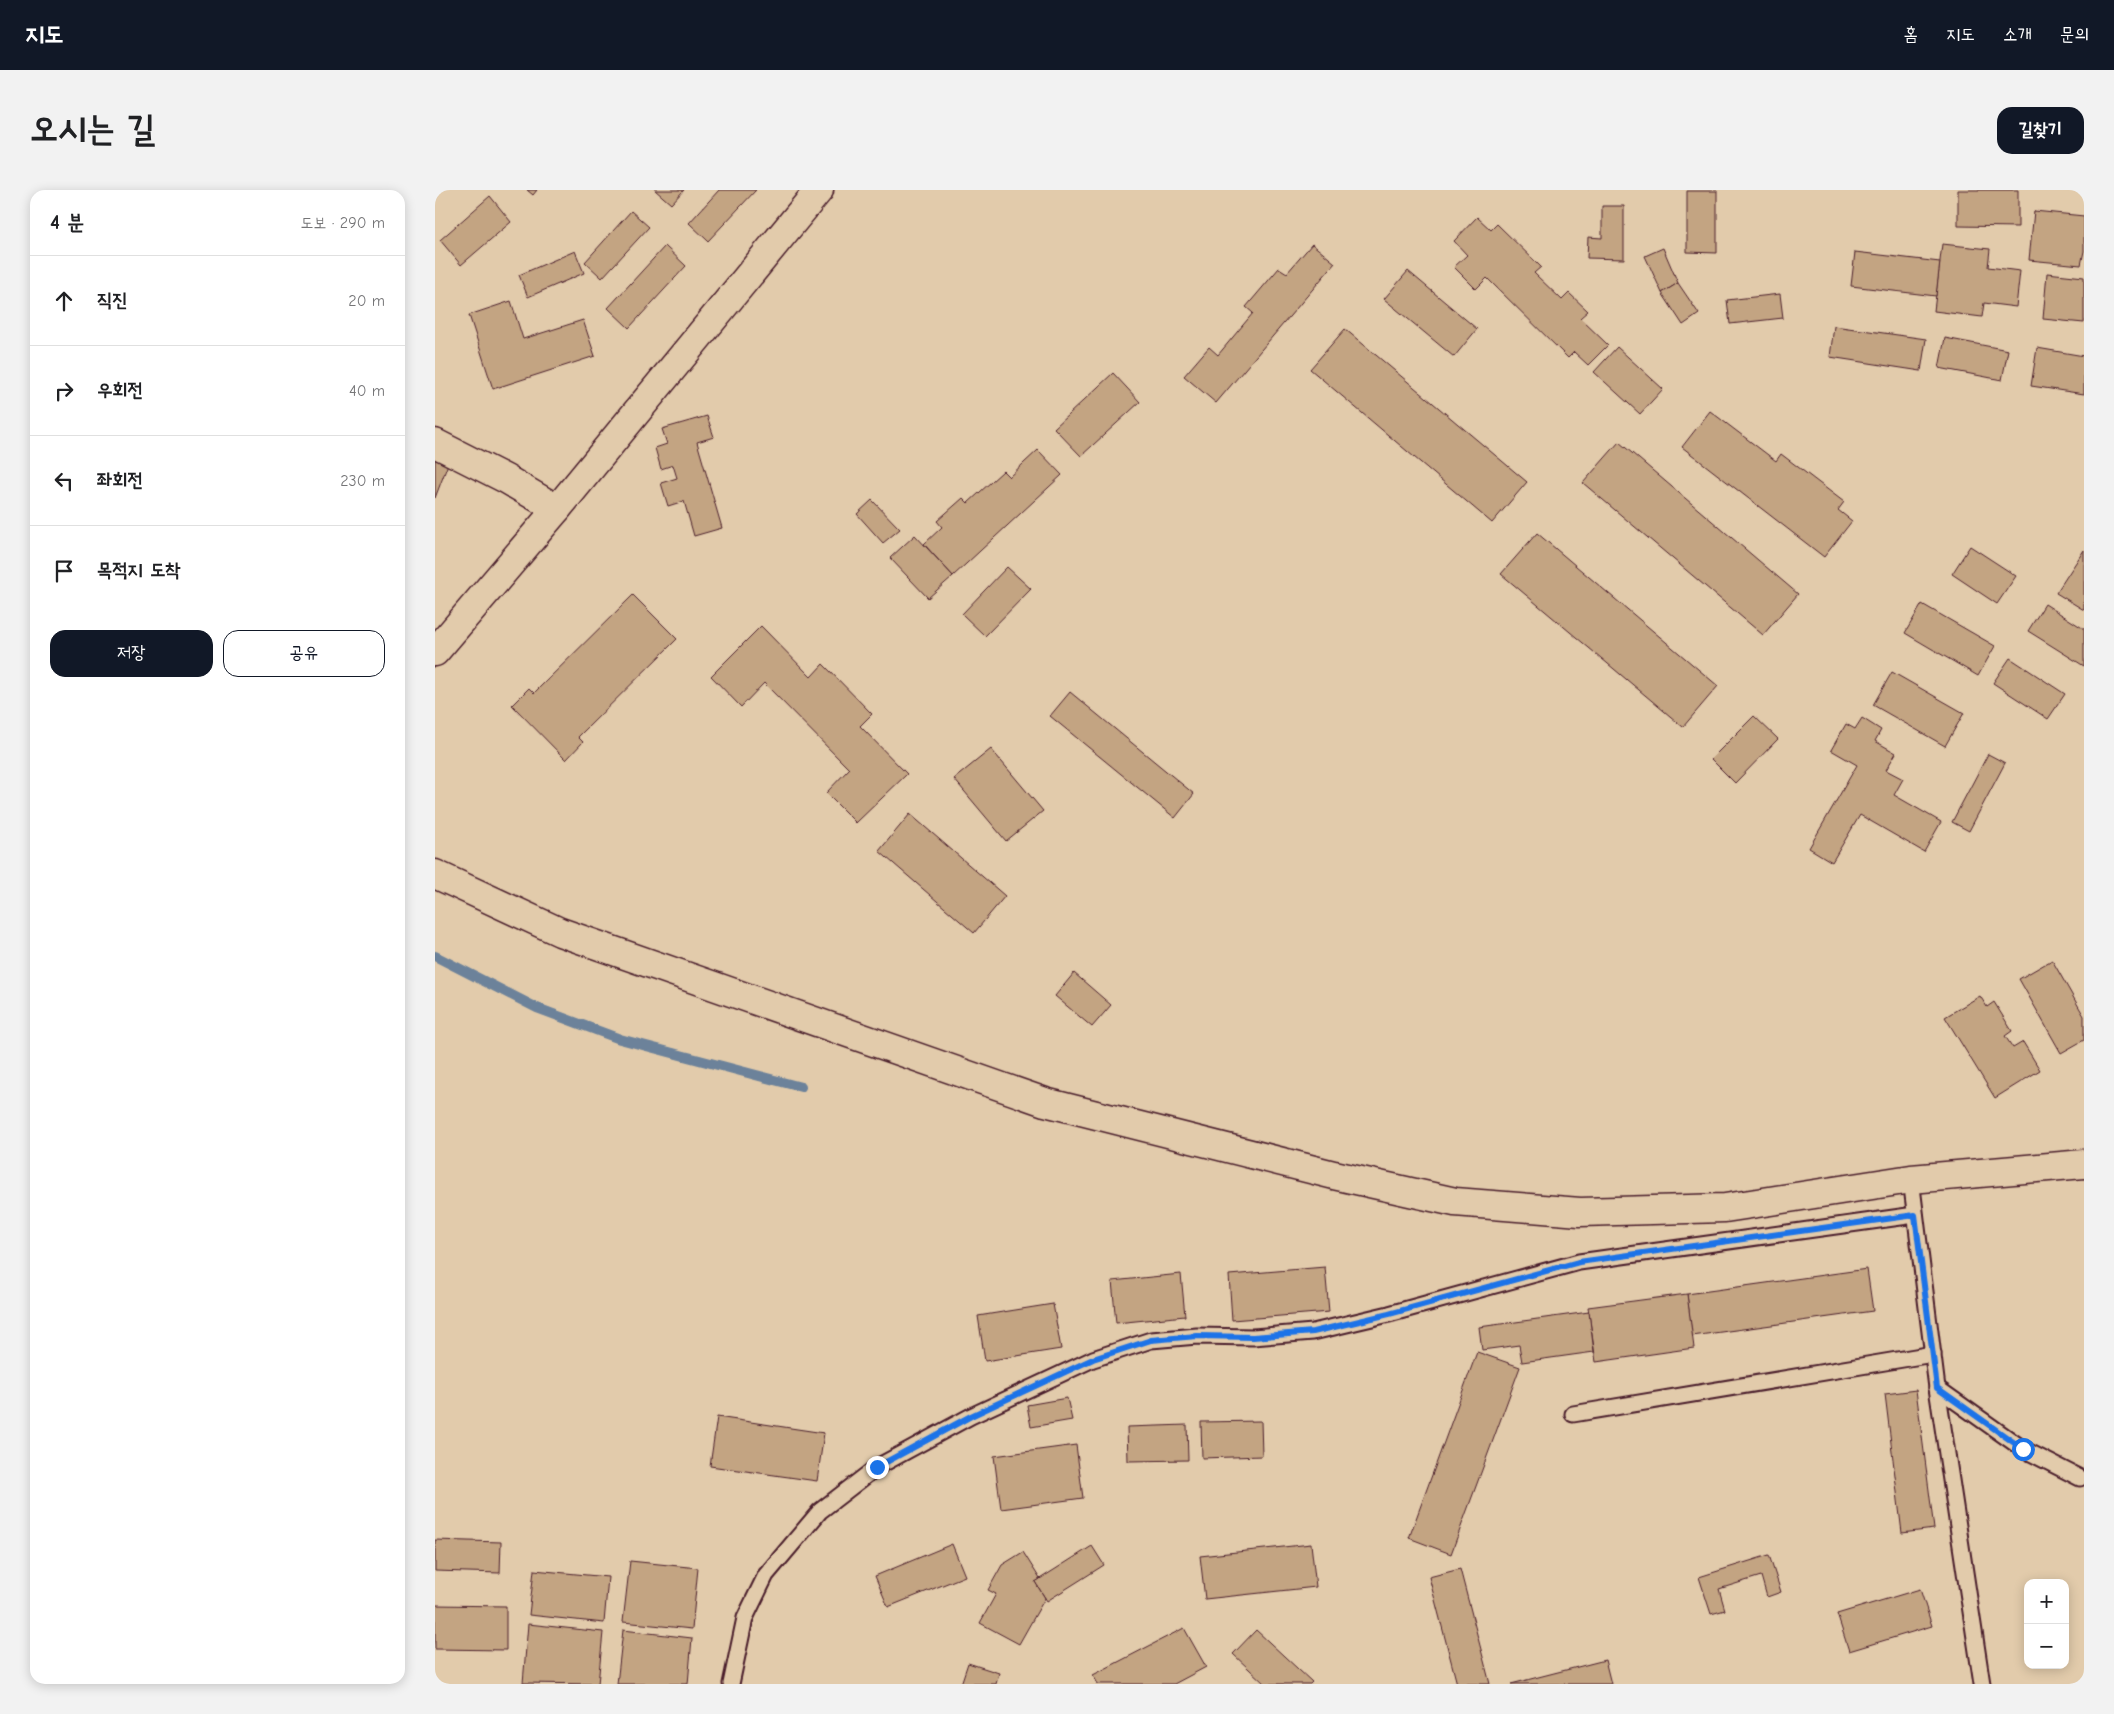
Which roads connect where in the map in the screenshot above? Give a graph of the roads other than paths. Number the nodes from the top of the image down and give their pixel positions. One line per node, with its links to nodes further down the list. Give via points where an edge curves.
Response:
1 (819, 190): 3 (street)
2 (435, 443): 3 (street)
3 (557, 508): 4 (street)
4 (435, 652)
5 (435, 874): 7 (street, via 559,932 1045,1102 1455,1202 1580,1212 1725,1208)
6 (2084, 1164): 7 (street)
7 (1911, 1179): 8 (lane)
8 (1915, 1215): 9 (lane); 13 (lane, via 1579,1262 1313,1332 1151,1340 1093,1359 971,1416 877,1467 820,1512 766,1575 745,1618)
9 (1933, 1354): 10 (lane); 11 (lane)
10 (1937, 1388): 12 (lane, via 2023,1449); 14 (lane)
11 (1573, 1414)
12 (2080, 1478)
13 (731, 1684)
14 (1982, 1684)

